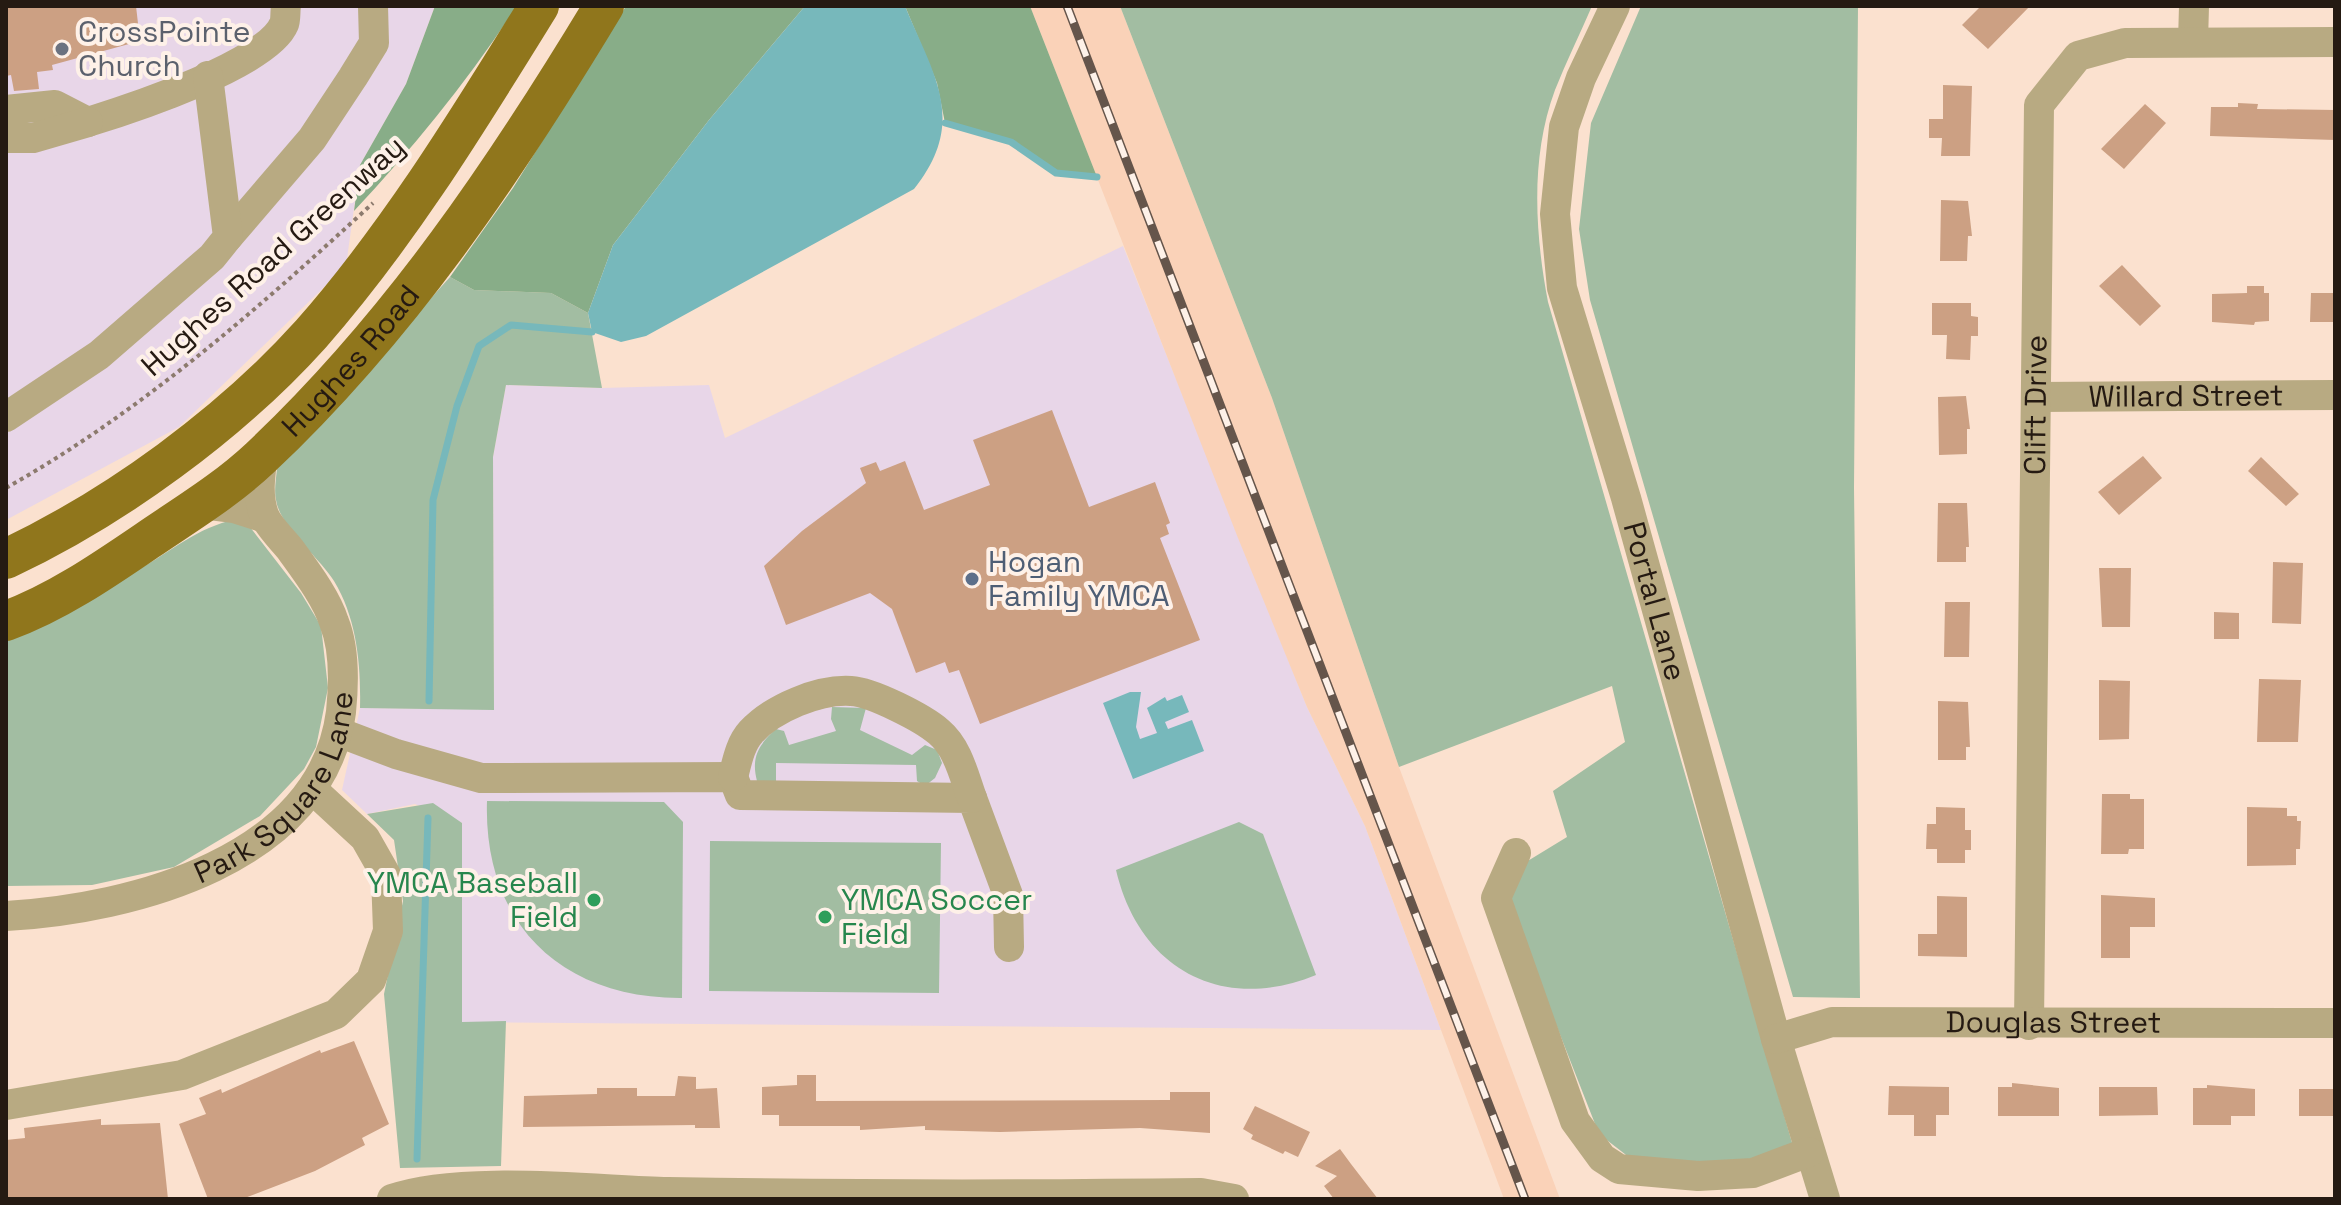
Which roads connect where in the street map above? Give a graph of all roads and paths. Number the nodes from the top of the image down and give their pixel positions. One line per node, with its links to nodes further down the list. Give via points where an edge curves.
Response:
1 (286, 6): 9 (street, via 284,24 268,45)
2 (373, 6): 14 (street, via 374,43 353,77 312,139)
3 (539, 6): 22 (main road, Hughes Road, via 422,188 309,336 186,447 125,491)
4 (604, 6): 18 (main road, Hughes Road, via 438,262 353,366)
5 (1615, 6): 33 (street, Portal Lane, via 1564,127 1555,214 1562,288 1626,498)
6 (2194, 6): 7 (street)
7 (2193, 42): 8 (street, Clift Drive); 16 (street, Clift Drive, via 2125,43 2078,56 2039,105)
8 (2335, 42)
9 (208, 76): 11 (street); 14 (street)
10 (6, 110): 11 (street, via 55,105)
11 (88, 122): 12 (street, via 33,138)
12 (6, 138)
13 (376, 200): 19 (path, Hughes Road Greenway, via 141,402)
14 (228, 237): 17 (street, via 99,355)
15 (2335, 395): 16 (street, Willard Street)
16 (2038, 397): 32 (street, Clift Drive)
17 (6, 417)
18 (263, 455): 20 (main road, Hughes Road); 21 (street, via 258,487)
19 (6, 488)
20 (202, 504): 21 (street); 23 (main road, Hughes Road, via 111,565)
21 (265, 518): 24 (street, Park Square Lane, via 298,560 334,621 343,663)
22 (6, 559)
23 (6, 621)
24 (338, 732): 25 (street, via 481,778); 26 (street, Park Square Lane, via 332,757)
25 (733, 777): 27 (street, via 740,795); 27 (street, via 749,733 775,712 849,690 871,694 939,731 953,748)
26 (312, 789): 29 (street, Park Square Lane, via 235,859 163,887 87,907); 34 (street, via 365,838 386,875 388,931 371,980 336,1014 182,1075)
27 (972, 798): 30 (street, via 1008,895)
28 (1516, 853): 35 (street, via 1496,898 1575,1121 1602,1158 1619,1169 1698,1176 1753,1173)
29 (6, 916)
30 (1009, 947)
31 (2335, 1023): 32 (street, Douglas Street)
32 (2029, 1025): 33 (street, Douglas Street, via 1832,1022)
33 (1776, 1039): 35 (street, Portal Lane)
34 (6, 1105)
35 (1809, 1152): 40 (street, Portal Lane)
36 (669, 1195): 37 (street); 38 (street, via 419,1189)
37 (986, 1197): 39 (street, via 1201,1193)
38 (392, 1199)
39 (1234, 1199)
40 (1825, 1199)

